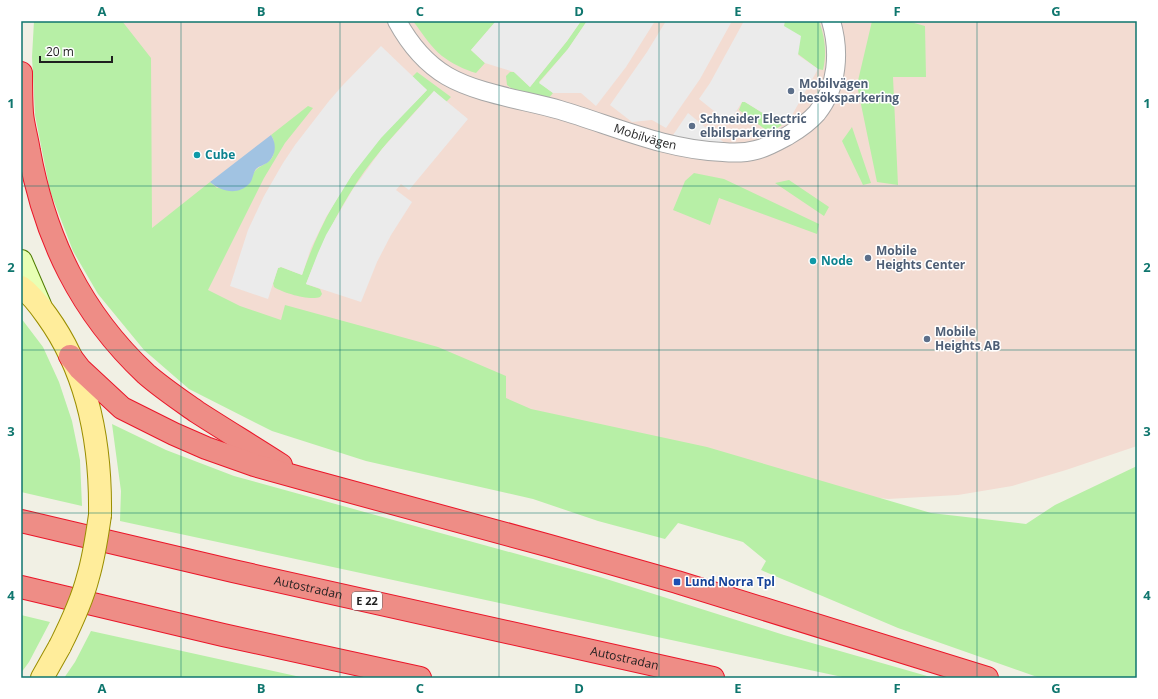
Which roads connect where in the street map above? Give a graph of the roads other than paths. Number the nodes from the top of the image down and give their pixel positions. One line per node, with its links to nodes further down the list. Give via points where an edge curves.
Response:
1 (397, 21): 2 (street, Mobilvägen, via 419,53 447,76 464,84 560,110 669,145 689,150 731,152 757,150 768,146 804,125 821,107 836,68 836,48)
2 (831, 21)
3 (21, 73): 8 (highway, via 22,114 44,213 81,296 100,324 147,374 171,394)
4 (21, 260): 6 (main road)
5 (21, 287): 6 (main road)
6 (41, 308): 7 (main road, via 58,332)
7 (70, 356): 8 (highway, via 80,369 122,408 206,448); 11 (main road, bridge, via 89,407 100,475 100,515 88,579 60,646)
8 (304, 479): 14 (highway, via 677,582)
9 (21, 521): 13 (highway, Autostradan / E 22, via 233,572)
10 (21, 587): 12 (highway)
11 (42, 678)
12 (420, 678)
13 (713, 678)
14 (987, 678)

